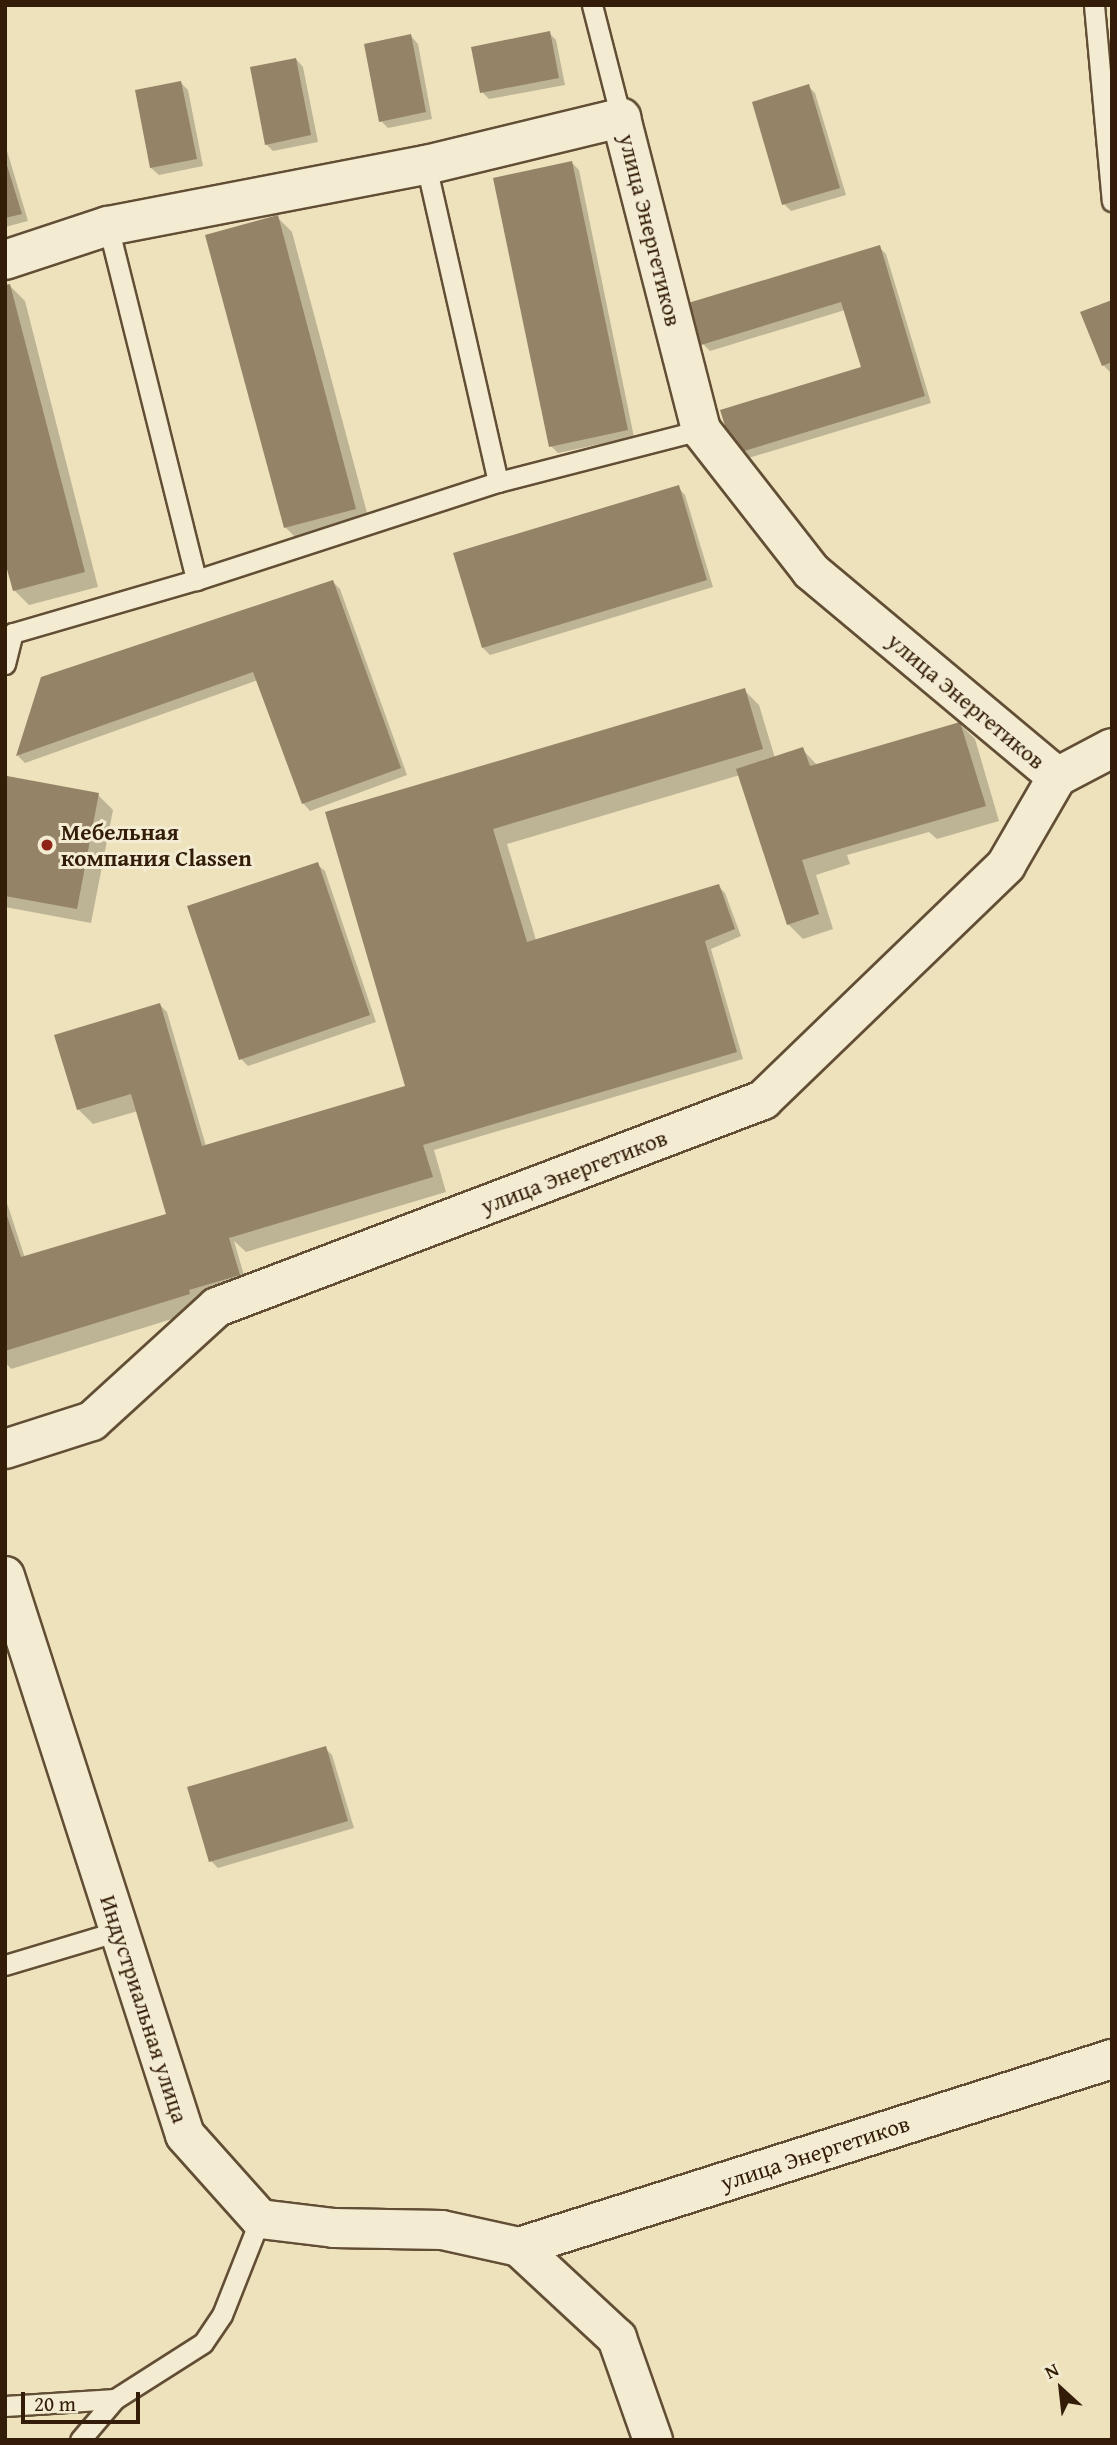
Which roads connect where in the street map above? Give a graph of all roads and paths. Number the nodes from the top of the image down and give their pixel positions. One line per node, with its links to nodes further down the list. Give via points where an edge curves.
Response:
1 (592, 5): 3 (lane)
2 (1094, 5): 5 (lane)
3 (621, 118): 4 (street, улица Энергетиков); 8 (street, улица Энергетиков)
4 (426, 165): 6 (street, улица Энергетиков); 9 (lane)
5 (1112, 201)
6 (108, 226): 7 (street, улица Энергетиков); 10 (lane)
7 (5, 260)
8 (701, 430): 9 (lane); 13 (street, улица Энергетиков, via 811,571)
9 (498, 482): 10 (lane)
10 (195, 580): 11 (lane, via 13,632)
11 (5, 664)
12 (1112, 748): 13 (street, улица Энергетиков)
13 (1057, 777): 14 (street, улица Энергетиков, via 1006,865 763,1100 217,1307 92,1421)
14 (5, 1449)
15 (5, 1576): 16 (street, Индустриальная улица)
16 (118, 1931): 17 (lane); 19 (street, Индустриальная улица, via 184,2135)
17 (5, 1965)
18 (1112, 2059): 20 (street, улица Энергетиков)
19 (260, 2219): 20 (street, via 334,2228 442,2230); 21 (lane, via 222,2315 203,2343)
20 (519, 2247): 24 (street, via 617,2338)
21 (115, 2399): 22 (lane); 23 (lane)
22 (5, 2406)
23 (80, 2440)
24 (653, 2440)

